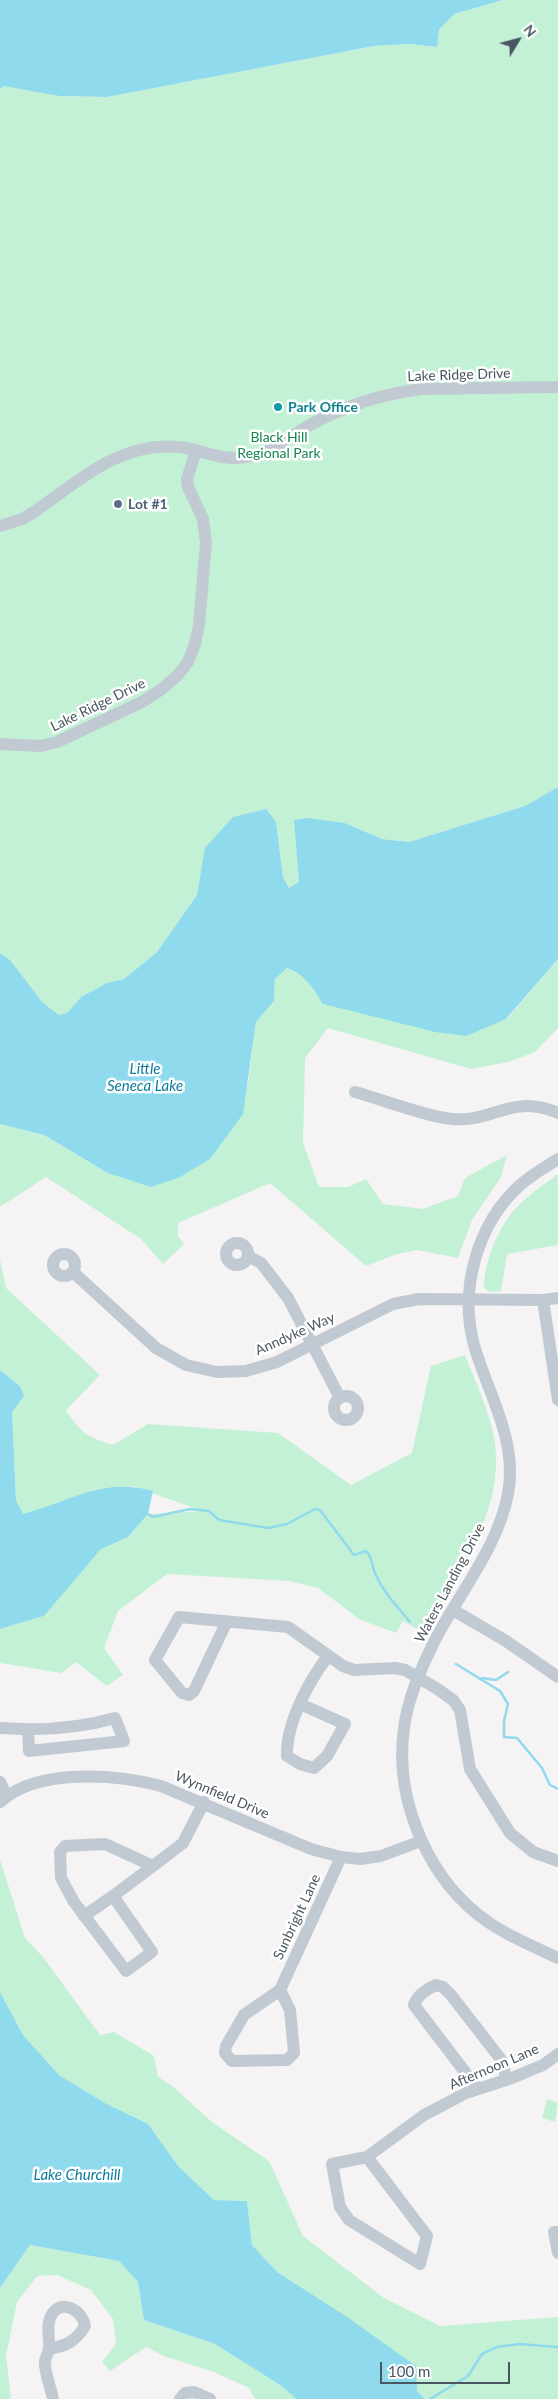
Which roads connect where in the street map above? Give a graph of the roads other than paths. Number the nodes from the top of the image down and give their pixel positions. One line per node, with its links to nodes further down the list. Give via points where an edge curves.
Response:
1 (558, 387): 2 (street, Lake Ridge Drive, via 402,392 367,400 310,425 271,450 254,456 229,459)
2 (196, 451): 3 (street, Lake Ridge Drive, via 146,446 128,452 103,464 28,516); 4 (street, Lake Ridge Drive, via 187,479 203,520 206,543 198,625 188,662 177,676 142,702 57,742 41,746)
3 (0, 526)
4 (0, 744)
5 (355, 1092): 6 (street, via 453,1119 471,1118 522,1105 541,1106)
6 (558, 1113)
7 (558, 1159): 10 (street, Waters Landing Drive, via 518,1186 497,1211 481,1239)
8 (248, 1256): 13 (street, via 261,1263 275,1278)
9 (73, 1272): 13 (street, Anndyke Way, via 156,1348 186,1365 217,1372 246,1371 277,1362)
10 (468, 1298): 12 (street, Anndyke Way); 13 (street, Anndyke Way, via 419,1299 393,1304); 17 (street, Waters Landing Drive, via 475,1345 501,1416 509,1455 508,1492 502,1518 490,1545)
11 (558, 1298): 12 (street, Anndyke Way)
12 (543, 1300): 14 (street)
13 (312, 1344): 15 (street)
14 (556, 1385): 16 (street)
15 (340, 1398)
16 (558, 1400)
17 (453, 1610): 20 (street); 21 (street, Waters Landing Drive)
18 (227, 1621): 18 (street, via 179,1617 155,1660 182,1693 189,1695 194,1691); 19 (street, via 288,1627)
19 (328, 1656): 21 (street, via 354,1670 395,1668); 22 (street, via 312,1676)
20 (558, 1677)
21 (418, 1678): 28 (street, Waters Landing Drive, via 407,1710 402,1753 410,1808); 30 (street, via 453,1700 460,1710 470,1768 510,1833 533,1852)
22 (300, 1704): 22 (street, via 286,1746 287,1756 314,1768 327,1756 345,1724)
23 (0, 1728): 24 (street)
24 (28, 1730): 24 (street, via 29,1751 124,1741 116,1718 93,1724)
25 (0, 1782): 26 (street)
26 (2, 1798): 27 (street, Wynnfield Drive, via 49,1781 96,1776 147,1782)
27 (204, 1802): 29 (street, Wynnfield Drive, via 312,1849); 31 (street, via 183,1843)
28 (421, 1841): 29 (street, Wynnfield Drive, via 381,1856); 34 (street, Waters Landing Drive, via 447,1883 467,1905 490,1924)
29 (341, 1857): 35 (street, Sunbright Lane)
30 (558, 1860)
31 (153, 1866): 32 (street); 33 (street, via 105,1844 65,1846 60,1852 61,1878)
32 (113, 1896): 33 (street); 33 (street, via 152,1952 126,1971)
33 (84, 1916)
34 (558, 1958)
35 (280, 1990): 35 (street, via 244,2014 226,2046 224,2053 227,2058 232,2061 286,2060 291,2057 294,2053 290,2010)
36 (558, 2054): 37 (street, Afternoon Lane, via 543,2065)
37 (506, 2080): 38 (street, Afternoon Lane); 38 (street, via 503,2062 451,1995 443,1987 428,1988 414,2005)
38 (478, 2090): 39 (street, Afternoon Lane, via 424,2115)
39 (367, 2156): 39 (street, Afternoon Lane, via 332,2164 340,2207 348,2220 420,2264 427,2236)
40 (558, 2232): 41 (street, via 554,2232)
41 (558, 2253)
42 (49, 2349): 43 (street, via 45,2362)
43 (53, 2399)
44 (180, 2399): 45 (street, via 185,2393 194,2392)
45 (210, 2399)

